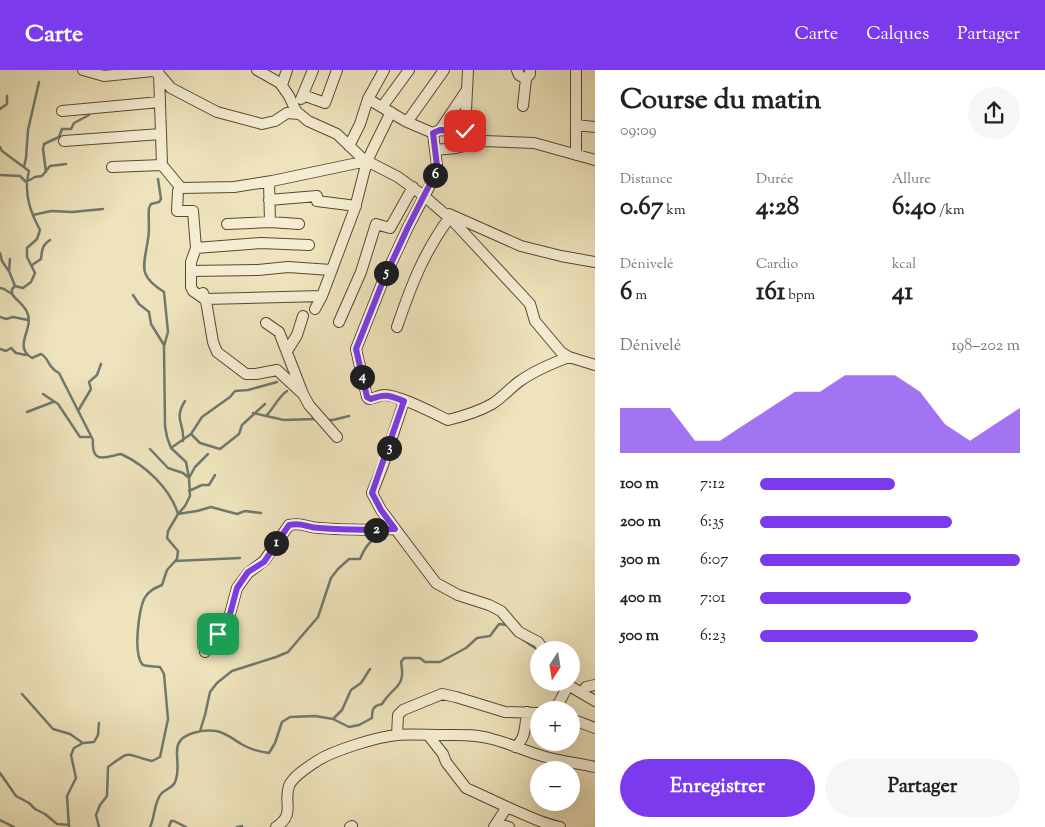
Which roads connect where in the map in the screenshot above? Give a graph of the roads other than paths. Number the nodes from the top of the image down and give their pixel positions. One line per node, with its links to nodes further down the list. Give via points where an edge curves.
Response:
1 (83, 70): 12 (street, via 104,76)
2 (257, 70): 14 (street)
3 (287, 70): 14 (street)
4 (313, 70): 16 (street)
5 (337, 70): 16 (street, via 325,103)
6 (384, 70): 17 (street)
7 (409, 70): 20 (street)
8 (444, 70): 24 (street)
9 (468, 70): 15 (street)
10 (517, 70): 13 (street, via 519,75)
11 (576, 70): 25 (street)
12 (159, 72): 18 (street); 22 (street, via 170,88 217,112 262,124 275,121 287,112)
13 (528, 74): 19 (street)
14 (282, 85): 22 (street)
15 (467, 90): 27 (street); 27 (street, via 465,131)
16 (303, 95): 22 (street)
17 (368, 99): 20 (street); 30 (street)
18 (160, 102): 21 (street); 28 (street)
19 (523, 106)
20 (382, 107): 23 (street)
21 (62, 111)
22 (297, 112): 30 (street, via 308,121 337,134)
23 (391, 112): 24 (street); 34 (street)
24 (408, 122): 27 (street)
25 (576, 125): 26 (street); 32 (street)
26 (595, 127)
27 (436, 131): 31 (street)
28 (161, 134): 29 (street); 35 (street)
29 (64, 141)
30 (349, 146): 34 (street)
31 (435, 150): 32 (street, via 484,141 541,144); 40 (street, via 437,166)
32 (576, 155): 33 (street)
33 (595, 160)
34 (368, 161): 37 (street); 38 (street); 42 (street)
35 (162, 165): 36 (street); 39 (street)
36 (112, 167)
37 (269, 182): 39 (street, via 234,187); 41 (street)
38 (412, 186): 40 (street); 57 (street, via 390,228 376,224 361,272)
39 (181, 188): 49 (street, via 176,211 193,211)
40 (424, 196): 43 (street); 64 (street, via 383,281 356,349 367,397 371,399 382,395)
41 (269, 200): 42 (street, via 317,196 317,201); 45 (street)
42 (356, 206): 51 (street)
43 (439, 210): 44 (street); 50 (street, via 521,246)
44 (449, 218): 59 (street, via 415,276); 61 (street, via 530,304 535,321)
45 (270, 222): 46 (street); 47 (street)
46 (227, 224)
47 (299, 224)
48 (309, 245): 49 (street, via 261,243)
49 (196, 248): 52 (street)
50 (595, 262)
51 (332, 270): 52 (street, via 288,267); 54 (street)
52 (191, 271): 53 (street, via 193,292)
53 (204, 296): 54 (street); 63 (street, via 217,352 246,374 277,370)
54 (322, 296): 55 (street)
55 (315, 309)
56 (303, 316): 60 (street)
57 (339, 322)
58 (266, 323): 60 (street, via 280,332)
59 (397, 327)
60 (288, 351): 63 (street)
61 (569, 357): 62 (street); 64 (street, via 521,380 487,407 448,420)
62 (594, 363)
63 (303, 394): 65 (street)
64 (404, 401): 66 (street, via 372,493)
65 (337, 437)
66 (395, 529): 67 (street, via 436,583 501,611 519,632); 68 (street, via 350,530 315,528 300,523 289,525 264,562 248,572 237,588 230,614)
67 (536, 641)
68 (205, 652)
69 (595, 685): 70 (street, via 586,687)
70 (582, 692): 71 (street)
71 (595, 701)
72 (527, 712): 73 (street); 76 (street, via 505,712 442,694 398,715); 78 (street, via 523,737)
73 (530, 712)
74 (580, 722): 75 (street)
75 (595, 728)
76 (397, 735): 77 (street); 83 (street, via 318,760 290,784 287,813)
77 (428, 735): 78 (street, via 480,737); 80 (street, via 463,786)
78 (515, 747): 79 (street)
79 (595, 767)
80 (507, 807): 81 (street); 82 (street)
81 (495, 825): 84 (street)
82 (543, 825): 85 (street)
83 (276, 827)
84 (509, 827)
85 (560, 827)

